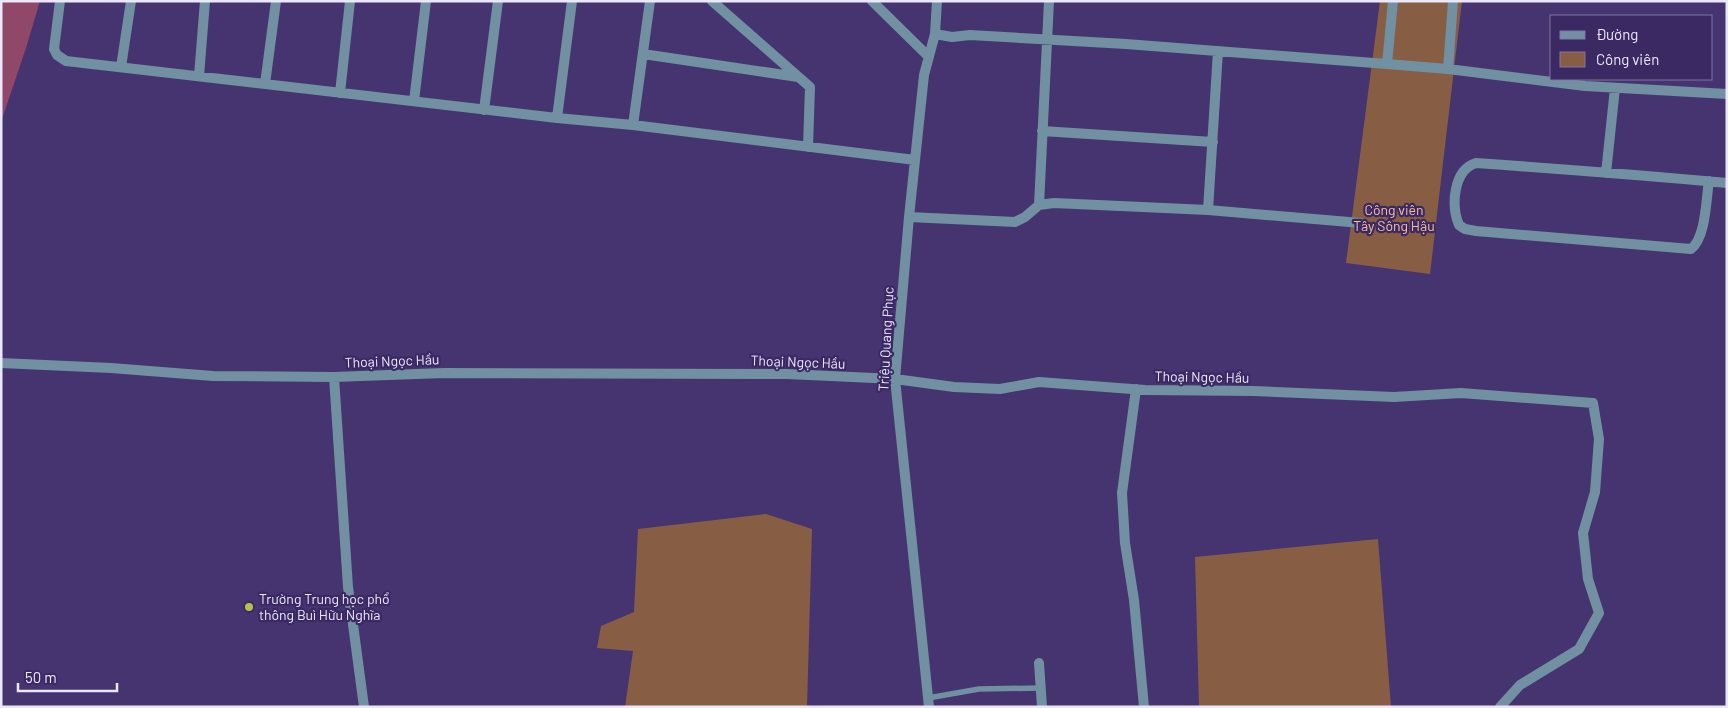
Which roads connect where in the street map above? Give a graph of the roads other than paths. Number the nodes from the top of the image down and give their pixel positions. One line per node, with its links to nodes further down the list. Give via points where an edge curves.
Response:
1 (60, 1): 22 (street, via 54,44 57,55 66,61)
2 (131, 1): 22 (street)
3 (205, 1): 24 (street)
4 (276, 1): 26 (street)
5 (350, 1): 28 (street)
6 (426, 1): 30 (street)
7 (498, 1): 31 (street)
8 (572, 1): 32 (street)
9 (650, 1): 19 (street)
10 (712, 1): 25 (street)
11 (872, 1): 20 (street)
12 (937, 1): 16 (street, Triệu Quang Phục)
13 (1048, 1): 17 (street)
14 (1393, 1): 21 (street)
15 (1453, 1): 23 (street)
16 (935, 34): 17 (street); 20 (street, Triệu Quang Phục)
17 (1046, 40): 18 (street); 34 (street)
18 (1218, 51): 21 (street); 35 (street)
19 (643, 54): 25 (street); 33 (street)
20 (929, 58): 37 (street, Triệu Quang Phục, via 924,75)
21 (1387, 64): 23 (street)
22 (121, 68): 24 (street)
23 (1448, 69): 27 (street)
24 (199, 76): 26 (street)
25 (799, 77): 36 (street, via 810,87)
26 (265, 84): 28 (street)
27 (1615, 88): 29 (street); 38 (street)
28 (340, 93): 30 (street)
29 (1727, 94)
30 (414, 102): 31 (street)
31 (484, 110): 32 (street)
32 (557, 118): 33 (street)
33 (633, 125): 36 (street)
34 (1042, 131): 35 (street); 41 (street)
35 (1212, 142): 42 (street)
36 (808, 147): 37 (street)
37 (915, 160): 43 (street, Triệu Quang Phục)
38 (1606, 173): 39 (street); 39 (street, via 1476,163 1459,178 1456,219 1466,230 1691,249 1701,232)
39 (1709, 181): 40 (street)
40 (1727, 183)
41 (1038, 205): 42 (street, via 1054,202); 43 (street, via 1015,222)
42 (1208, 210): 44 (street)
43 (909, 217): 47 (street, Triệu Quang Phục)
44 (1361, 223)
45 (1, 363): 46 (street, Thoại Ngọc Hầu, via 213,376)
46 (334, 377): 47 (street, Thoại Ngọc Hầu, via 444,373 679,373); 52 (street, via 348,587)
47 (895, 379): 48 (street, Thoại Ngọc Hầu, via 954,387 1000,389 1039,382); 51 (street, Triệu Quang Phục)
48 (1136, 390): 54 (street, via 1122,493); 55 (street, Thoại Ngọc Hầu, via 1394,397 1461,392 1593,403 1599,439 1595,492 1583,534 1588,579 1599,613 1579,649 1520,685)
49 (1039, 663): 50 (street)
50 (1041, 688): 51 (lane, via 979,689); 53 (street)
51 (928, 702)
52 (364, 707)
53 (1042, 707)
54 (1144, 707)
55 (1500, 707)

